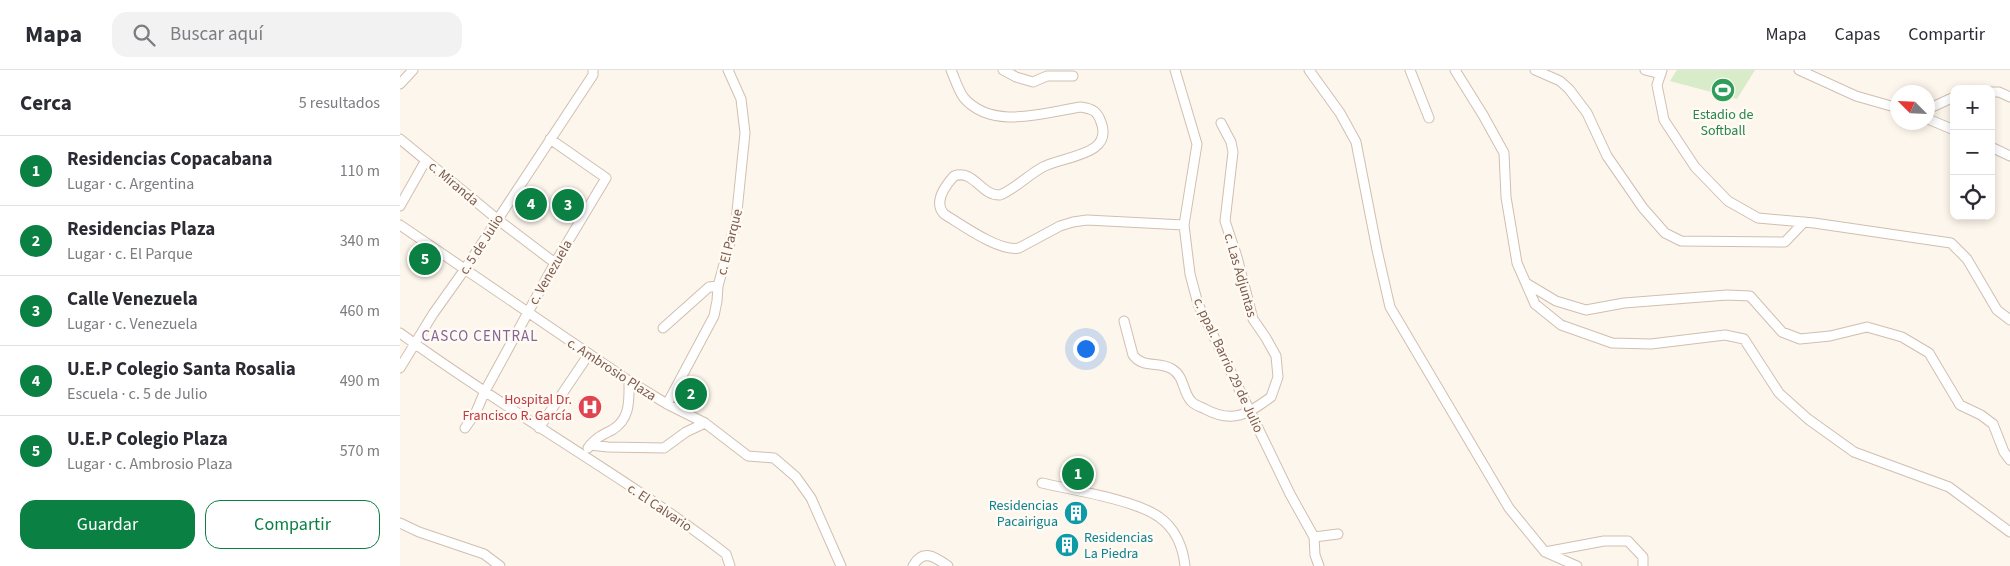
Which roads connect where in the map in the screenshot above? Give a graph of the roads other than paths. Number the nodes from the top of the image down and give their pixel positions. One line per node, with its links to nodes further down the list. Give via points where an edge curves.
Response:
1 (413, 70): 15 (street)
2 (593, 70): 25 (street, c. 5 de Julio, via 593,76)
3 (728, 70): 38 (street, c. El Parque, via 741,99 745,133 736,221)
4 (951, 70): 34 (street, via 964,97 982,111 1016,117 1089,108 1099,115 1104,138 1096,148 1045,166 1000,195 985,190 964,174 954,176 944,188 939,202 944,214 1012,249 1073,222 1087,220)
5 (1003, 70): 14 (street, via 1033,82 1047,76)
6 (1175, 70): 34 (street, c. ppal. Barrio 29 de Julio, via 1197,144)
7 (1309, 70): 62 (street, via 1356,142 1390,307 1509,508)
8 (1410, 70): 21 (street)
9 (1455, 70): 37 (street, via 1504,153 1506,197 1517,263)
10 (1535, 70): 32 (street, via 1569,89 1587,113 1606,156 1665,233 1682,241 1785,242)
11 (1645, 70): 13 (street)
12 (1799, 70): 19 (street, via 1856,96)
13 (1661, 72): 32 (street, via 1657,85 1664,120 1695,167 1728,201 1758,218)
14 (1073, 76)
15 (400, 84)
16 (1995, 92): 17 (street)
17 (2010, 97)
18 (1950, 98): 20 (street)
19 (1890, 106)
20 (1935, 106)
21 (1429, 118)
22 (1935, 121): 24 (street)
23 (1221, 123): 50 (street, c. Las Adjuntas, via 1233,152 1225,221 1253,319 1272,347 1278,366 1272,396)
24 (1950, 128)
25 (550, 138): 31 (street, c. 5 de Julio); 35 (street, c. Venezuela, via 606,178)
26 (400, 139): 29 (street, c. Miranda)
27 (1995, 150): 28 (street)
28 (2010, 156)
29 (426, 160): 30 (street); 31 (street, c. Miranda)
30 (400, 206)
31 (498, 219): 35 (street, c. Miranda); 36 (street, c. 5 de Julio)
32 (1804, 222): 40 (street, via 1951,243 1967,259 1997,310)
33 (400, 225): 36 (street, c. Ambrosio Plaza)
34 (1184, 225): 50 (street, c. ppal. Barrio 29 de Julio, via 1190,274 1198,304)
35 (555, 263): 39 (street, c. Venezuela)
36 (465, 269): 39 (street, c. Ambrosio Plaza); 44 (street, c. 5 de Julio)
37 (1526, 283): 56 (street, via 1556,301 1586,310 1624,303 1750,296 1782,332 1800,339 1867,327 1902,336 1929,353 1960,405 1993,424); 59 (street, via 1535,304 1561,325 1612,343 1651,344 1725,335 1744,339 1780,393 1808,419 1854,452 1949,487)
38 (718, 286): 42 (street, via 709,287); 49 (street, c. El Parque, via 714,316)
39 (528, 311): 45 (street, c. Ambrosio Plaza); 48 (street, c. Venezuela)
40 (2010, 320)
41 (1124, 321): 50 (street, c. Las Adjuntas, via 1133,356 1141,363 1173,370 1182,377 1191,401 1216,415 1228,417 1238,417)
42 (663, 328)
43 (400, 333): 44 (street, c. El Calvario)
44 (415, 344): 46 (street, c. 5 de Julio); 48 (street, c. El Calvario)
45 (589, 354): 47 (street, c. Ambrosio Plaza); 53 (street)
46 (400, 368)
47 (629, 381): 49 (street, c. Ambrosio Plaza); 54 (street, via 629,408 625,418)
48 (485, 391): 52 (street, c. Venezuela); 53 (street, c. El Calvario)
49 (667, 404): 51 (street, c. Ambrosio Plaza)
50 (1250, 410): 61 (street, c. ppal. Barrio 29 de Julio)
51 (705, 423): 54 (street, via 664,448); 65 (street, c. Ambrosio Plaza, via 748,456 774,458 796,477 811,498)
52 (465, 428)
53 (539, 428): 55 (street, c. El Calvario)
54 (590, 445): 55 (street)
55 (581, 456): 64 (street, c. El Calvario, via 592,460 696,531 726,554)
56 (2010, 460)
57 (1042, 482): 68 (street, via 1139,506 1159,516 1171,527 1183,551)
58 (400, 523): 63 (street, via 484,554)
59 (2010, 532)
60 (1338, 534): 61 (street)
61 (1314, 537): 69 (street, c. ppal. Barrio 29 de Julio)
62 (1544, 552): 70 (street); 71 (street, via 1604,541 1628,541 1643,557)
63 (500, 566)
64 (730, 566)
65 (840, 566)
66 (913, 566): 67 (street, via 917,559 926,555)
67 (948, 566)
68 (1184, 566)
69 (1319, 566)
70 (1577, 566)
71 (1643, 566)

